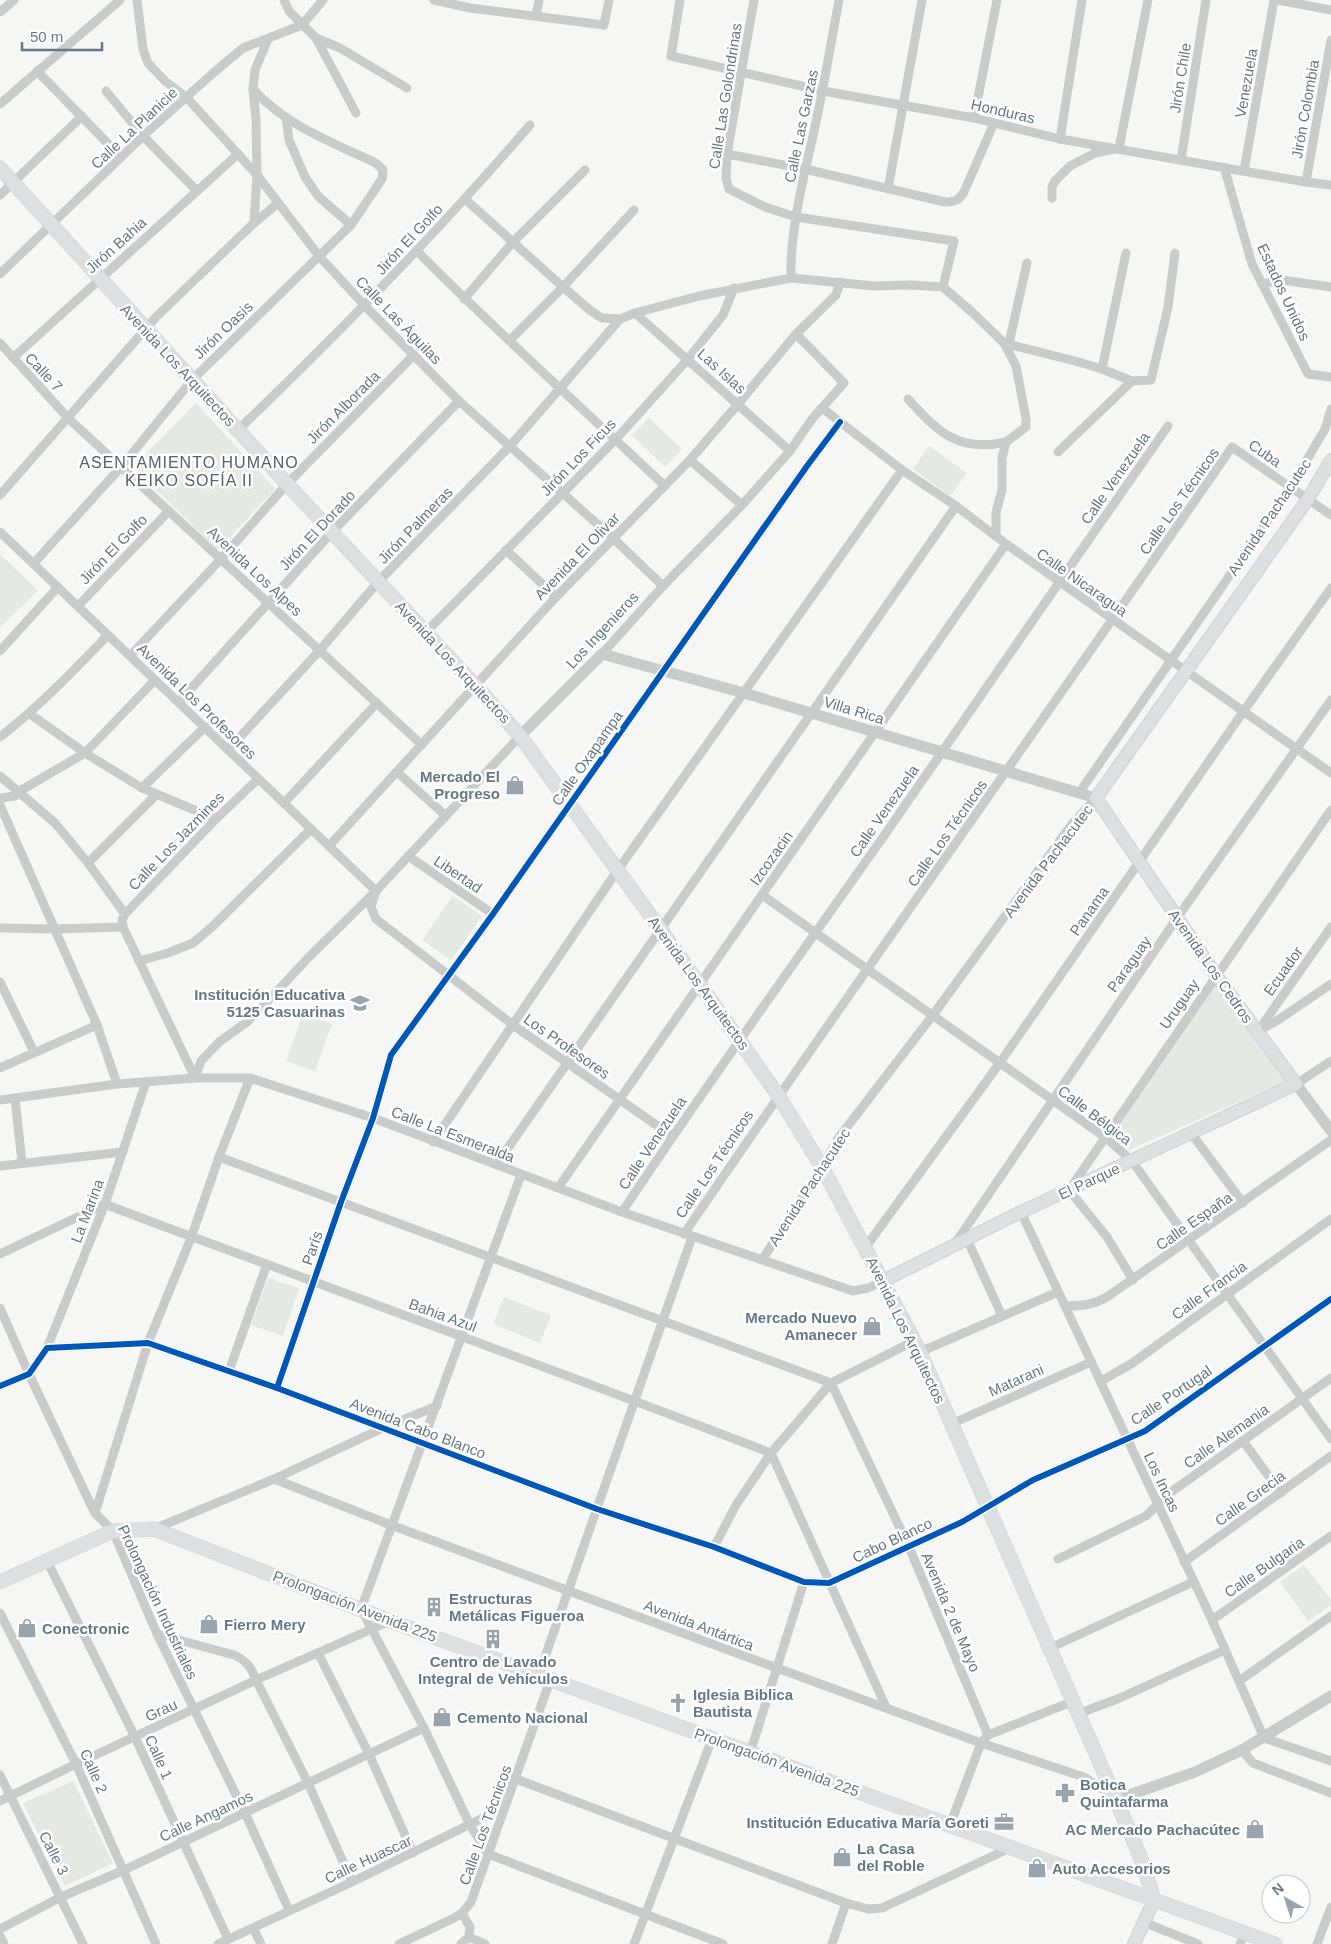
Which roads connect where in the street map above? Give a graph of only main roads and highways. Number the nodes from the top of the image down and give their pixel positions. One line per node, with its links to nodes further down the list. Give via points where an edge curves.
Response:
1 (0, 168): 5 (main road, Avenida Los Arquitectos, via 520,736 778,1095 822,1167)
2 (1331, 460): 3 (main road, Avenida Pachacutec, via 1308,499)
3 (1096, 798): 4 (main road, Avenida Los Cedros, via 1216,975)
4 (1296, 1084): 5 (main road, El Parque, via 966,1238)
5 (883, 1281): 7 (main road, Avenida Los Arquitectos, via 917,1347 1077,1707 1142,1861)
6 (0, 1582): 7 (main road, Prolongación Avenida 225, via 113,1531 154,1528 390,1621)
7 (1154, 1900): 8 (main road, Prolongación Avenida 225); 9 (main road)
8 (1242, 1938): 10 (main road, Prolongación Avenida 225)
9 (1134, 1944)
10 (1275, 1944)

